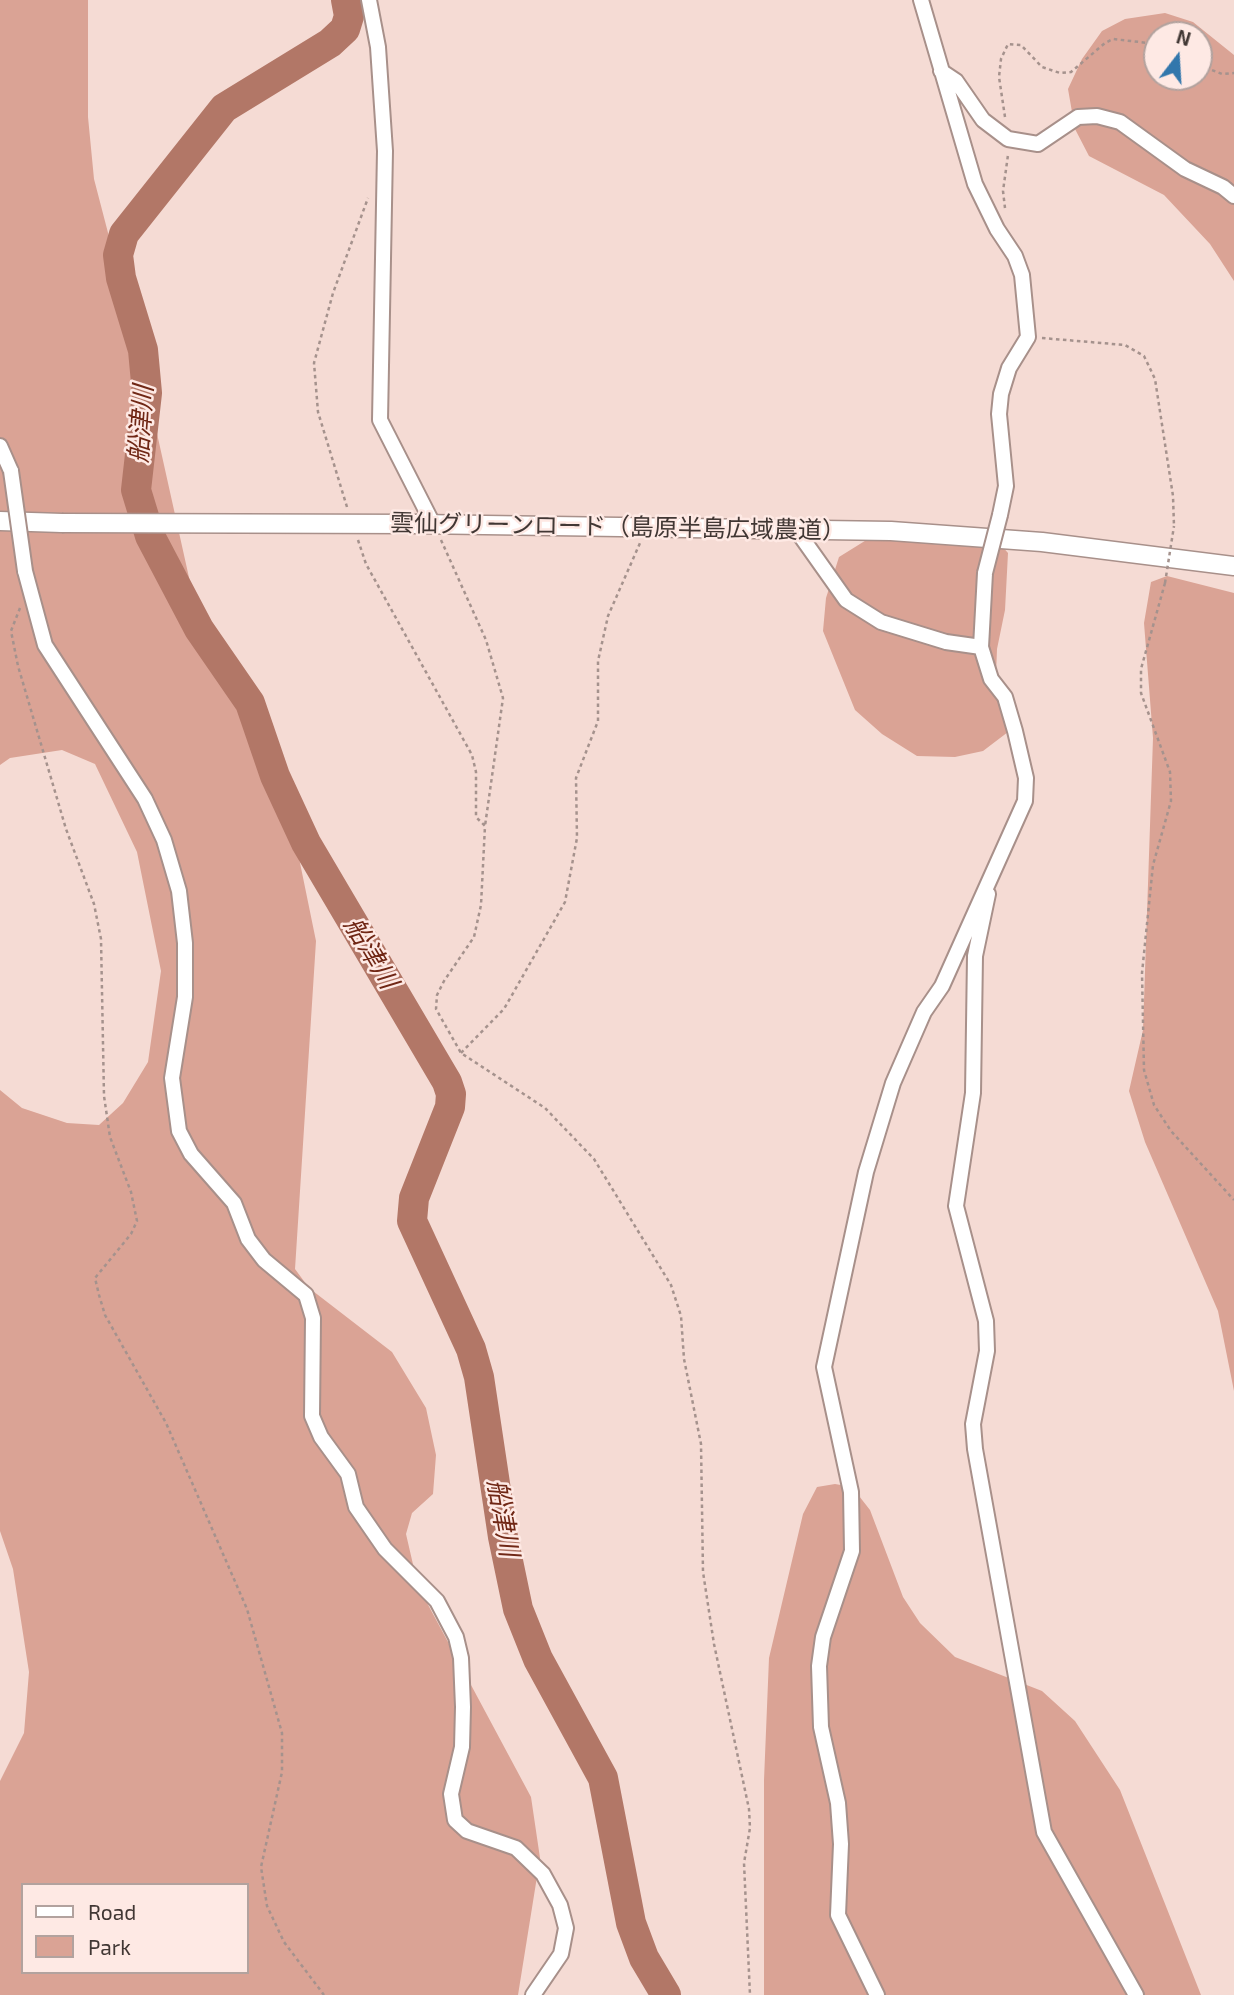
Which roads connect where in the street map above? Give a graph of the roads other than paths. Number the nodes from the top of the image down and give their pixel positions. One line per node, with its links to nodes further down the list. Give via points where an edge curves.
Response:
1 (369, 0): 7 (street, via 379,47 385,151 380,420)
2 (921, 0): 3 (street)
3 (941, 71): 4 (street, via 956,81 983,120 1008,139 1038,144 1078,117 1097,116 1120,122 1185,169); 10 (street, bridge, via 975,184 1015,256 1028,337 1009,368 1001,394 1006,486 985,573)
4 (1234, 196)
5 (0, 446): 12 (street, bridge, via 11,471 26,571 45,645 145,799 179,891 185,997 172,1078 178,1131 191,1154 234,1203 248,1240 264,1260 306,1295 313,1318 312,1416 321,1437 348,1474 356,1507 385,1549 437,1601 456,1637 463,1707 462,1747 452,1794 455,1820 467,1831 516,1849 543,1874 566,1928 561,1954)
6 (0, 521): 7 (street, 雲仙グリーンロード（島原半島広域農道）, bridge)
7 (425, 524): 8 (street, 雲仙グリーンロード（島原半島広域農道）)
8 (795, 528): 9 (street, 雲仙グリーンロード（島原半島広域農道）, via 1042,542); 10 (street, via 846,600 881,622 946,642)
9 (1232, 566)
10 (981, 647): 11 (street, via 990,679 1005,697 1026,778 1025,801)
11 (984, 887): 13 (street, via 942,986 924,1012 893,1083 866,1172 824,1367 851,1492 852,1551 824,1637 819,1666 821,1727 839,1816 838,1915); 14 (street, via 988,897 975,956 973,1093 956,1206 986,1321 987,1351 973,1424 975,1449 1044,1832)
12 (533, 1995)
13 (877, 1995)
14 (1136, 1995)

